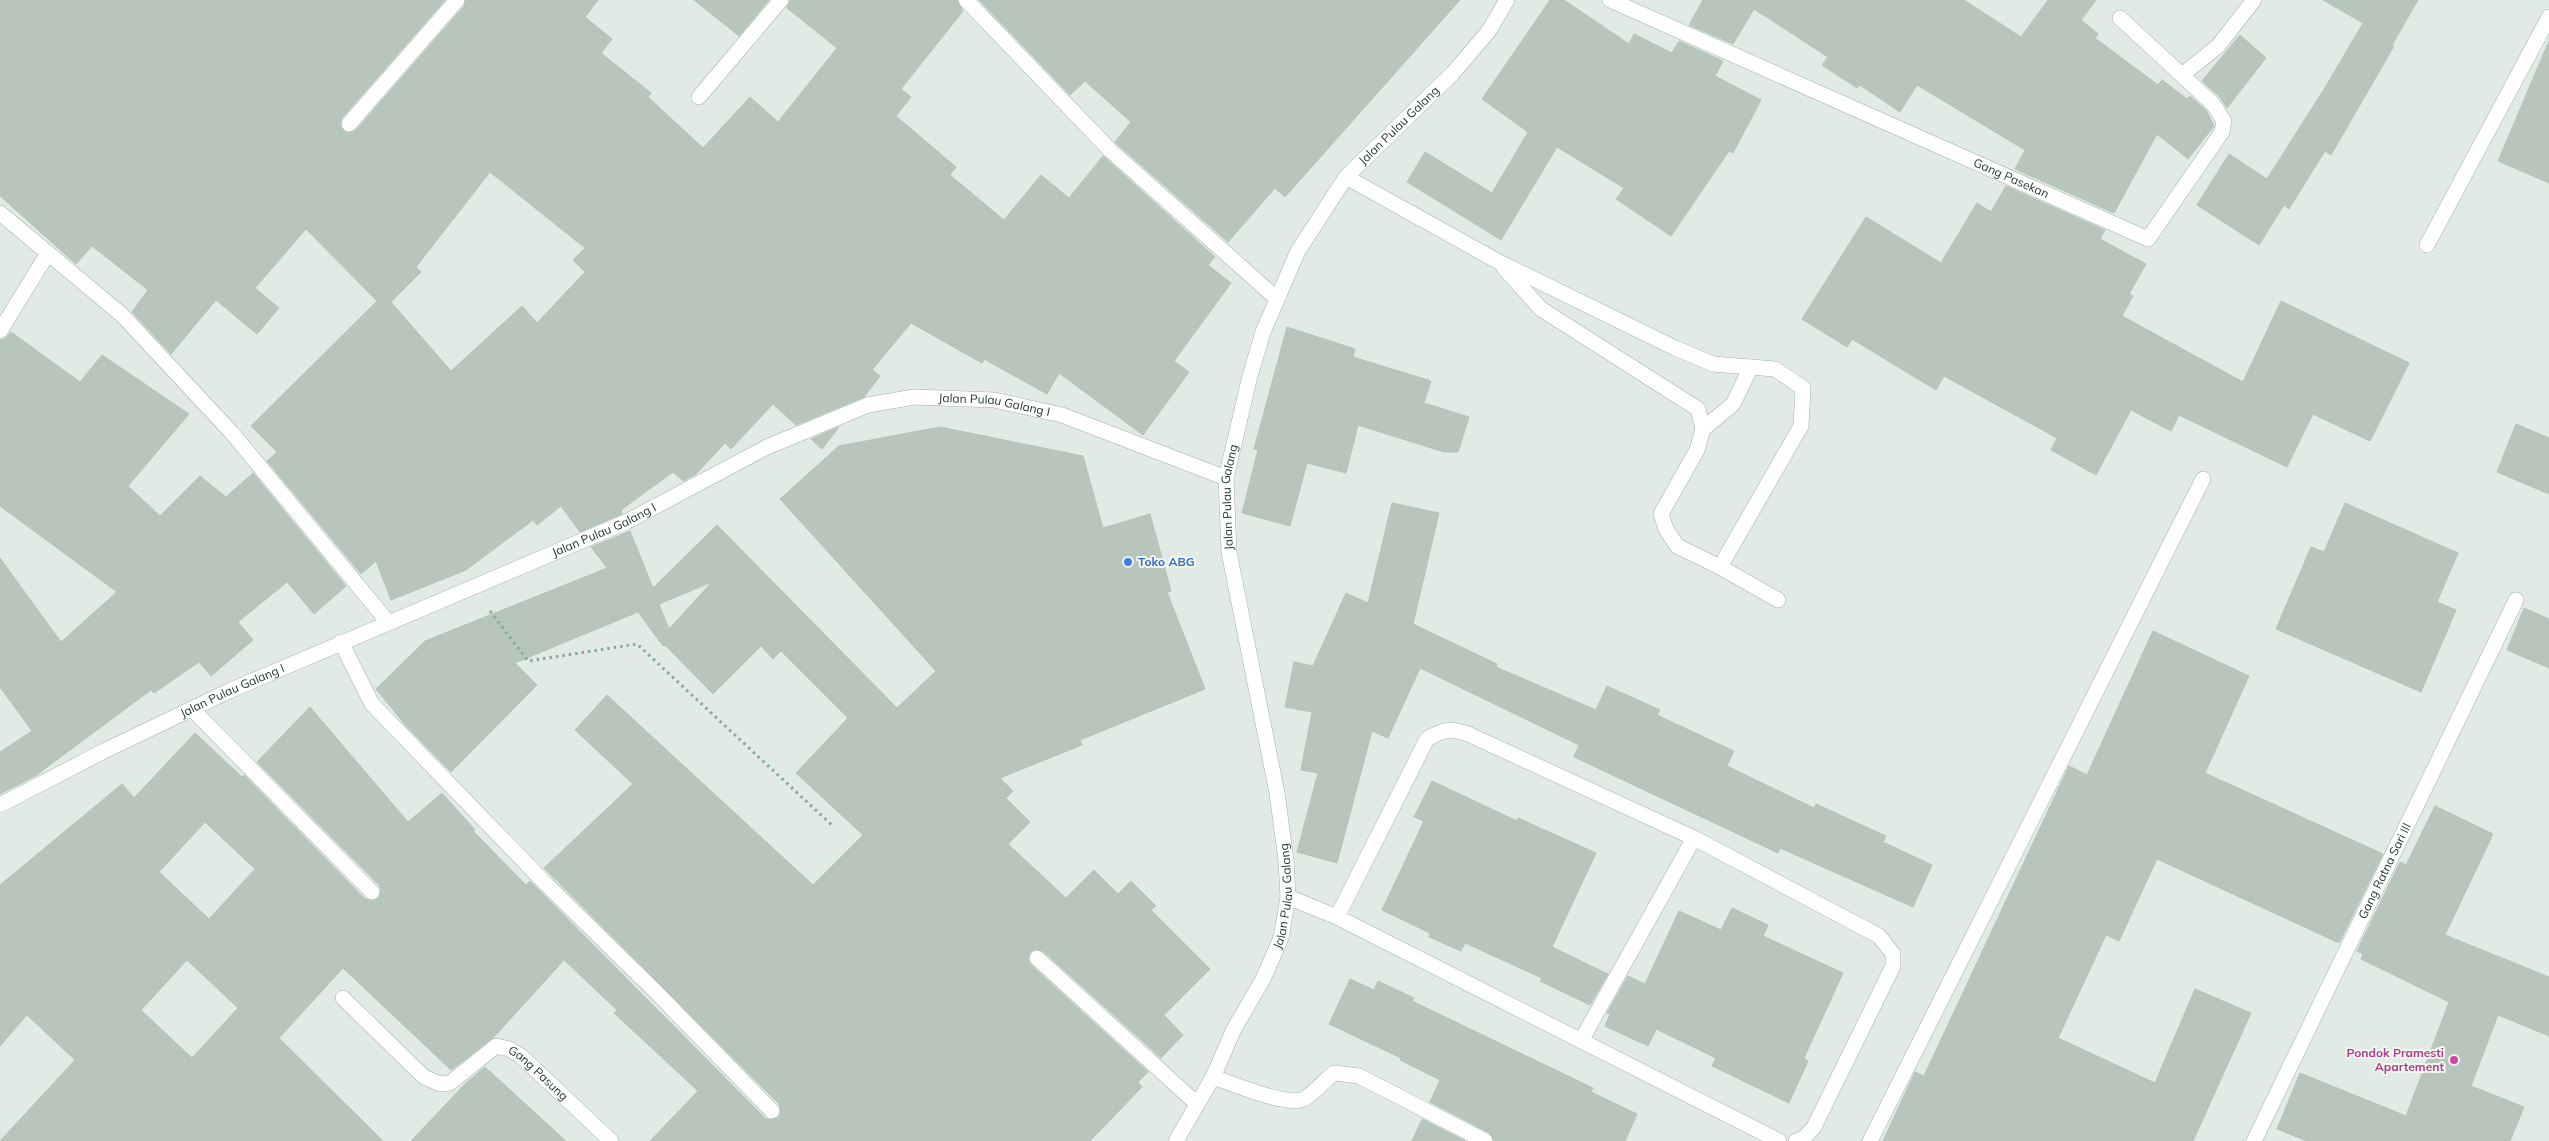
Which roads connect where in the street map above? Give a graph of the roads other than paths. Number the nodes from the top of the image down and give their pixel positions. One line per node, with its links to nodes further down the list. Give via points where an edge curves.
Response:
1 (457, 0): 11 (street)
2 (781, 0): 10 (street)
3 (966, 0): 17 (street, via 1116,156)
4 (1507, 0): 12 (street, Jalan Pulau Galang, via 1488,32 1452,73)
5 (1610, 0): 9 (street, Gang Pasekan, via 2148,239 2222,132 2224,121 2219,111)
6 (2254, 0): 9 (street, via 2218,46)
7 (2549, 17): 14 (street)
8 (2120, 18): 9 (street, Gang Pasekan)
9 (2182, 75)
10 (699, 97)
11 (349, 124)
12 (1346, 177): 16 (street); 17 (street, Jalan Pulau Galang, via 1298,250)
13 (0, 213): 15 (street)
14 (2427, 245)
15 (48, 253): 18 (street); 26 (street, via 122,315 232,433)
16 (1499, 262): 19 (street, via 1713,364); 20 (street, via 1541,309 1698,409)
17 (1276, 298): 21 (street, Jalan Pulau Galang, via 1250,376)
18 (0, 331)
19 (1750, 367): 20 (street, via 1733,404); 23 (street, via 1775,369 1803,388 1801,426)
20 (1703, 429): 23 (street, via 1697,450 1661,514 1677,546)
21 (1226, 478): 26 (street, Jalan Pulau Galang I, via 1062,415 994,400 914,397 868,405 767,446 626,522); 32 (street, Jalan Pulau Galang, via 1230,552 1277,794)
22 (2203, 478): 45 (street)
23 (1720, 567): 24 (street)
24 (1778, 600)
25 (2516, 600): 46 (street, Gang Ratna Sari III)
26 (388, 622): 27 (street, Jalan Pulau Galang I)
27 (341, 642): 28 (street, Jalan Pulau Galang I); 39 (street, via 372,704 547,886)
28 (192, 708): 29 (street, Jalan Pulau Galang I); 31 (street)
29 (0, 805)
30 (1694, 838): 33 (street, via 1468,734 1443,730 1427,739); 36 (street); 44 (street, via 1879,936 1893,954 1894,966 1814,1127 1804,1138)
31 (372, 892)
32 (1288, 897): 33 (street); 37 (street, Jalan Pulau Galang, via 1281,938)
33 (1337, 917): 36 (street)
34 (1037, 958): 38 (street)
35 (343, 998): 40 (street, Gang Pasung, via 424,1077 440,1084 450,1083 496,1046 509,1049 521,1056)
36 (1581, 1041): 43 (street)
37 (1213, 1077): 38 (street, Jalan Pulau Galang); 42 (street, via 1296,1101 1334,1072 1359,1076)
38 (1197, 1104): 41 (street, Jalan Pulau Galang)
39 (772, 1111)
40 (611, 1141)
41 (1176, 1141)
42 (1485, 1141)
43 (1779, 1141)
44 (1796, 1141)
45 (1870, 1141)
46 (2254, 1141)

